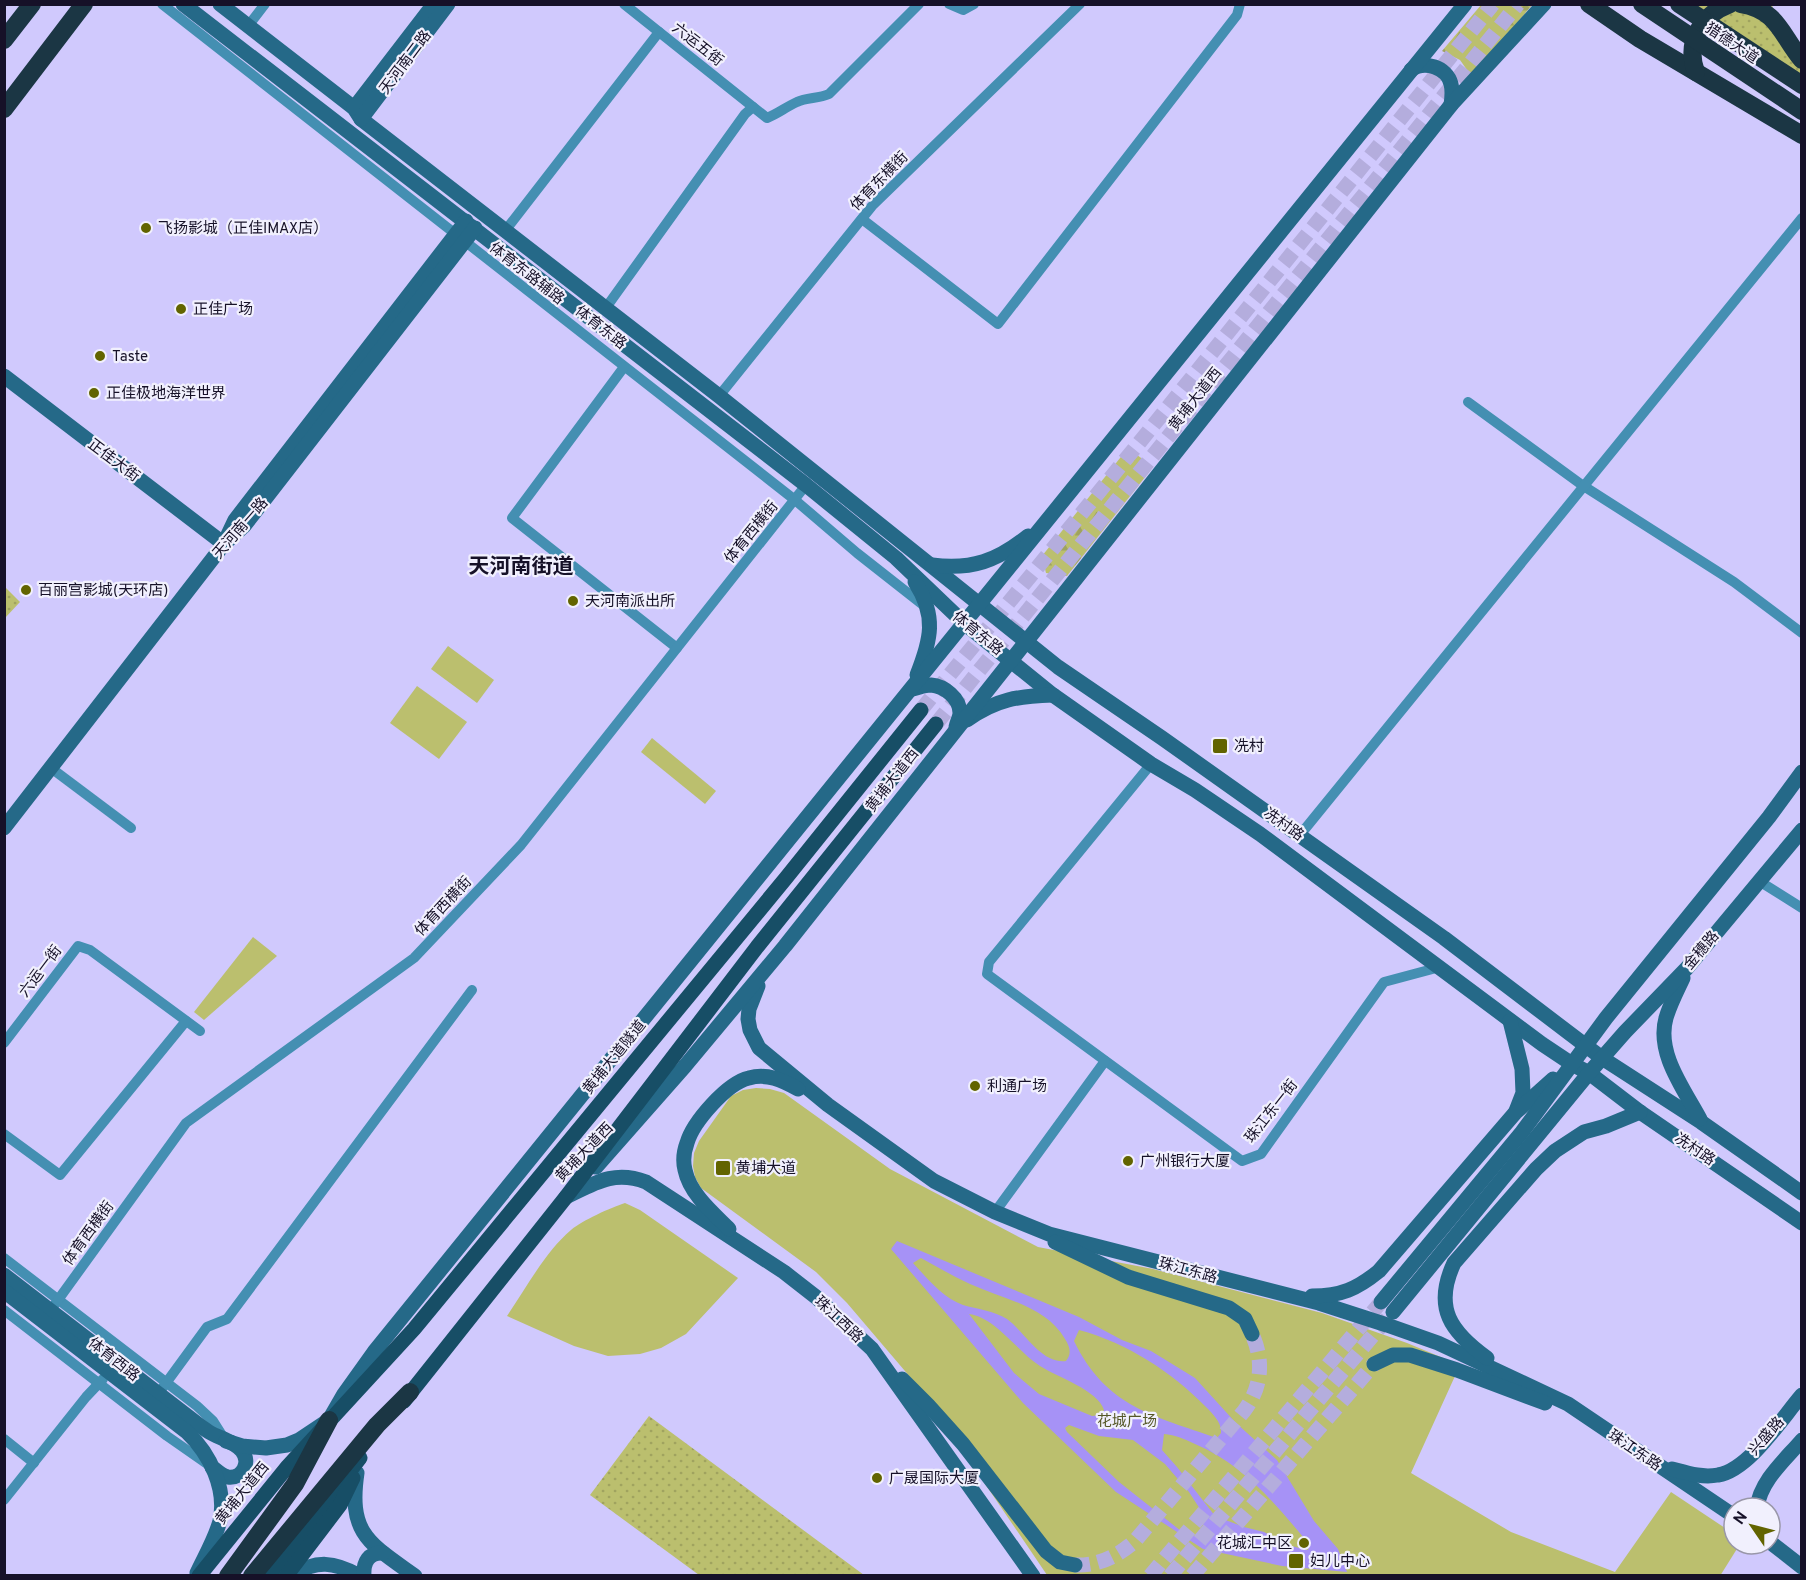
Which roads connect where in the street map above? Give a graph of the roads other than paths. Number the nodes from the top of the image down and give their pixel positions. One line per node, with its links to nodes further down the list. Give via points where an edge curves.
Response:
1 (32, 4): 26 (highway)
2 (84, 4): 33 (highway)
3 (162, 4): 41 (street, 体育东路辅路)
4 (183, 4): 39 (main road, 体育东路)
5 (220, 4): 23 (main road, 体育东路)
6 (265, 4): 23 (street)
7 (434, 4): 35 (main road, 天河南二路)
8 (448, 4): 35 (main road, 天河南二路)
9 (624, 4): 25 (street, 六运五街)
10 (919, 4): 32 (street, via 829,94 796,103 767,118)
11 (949, 4): 12 (street, via 963,10)
12 (974, 4)
13 (1080, 4): 38 (street, 体育东横街)
14 (1240, 4): 38 (street, via 1237,15 998,324)
15 (1465, 4): 28 (main road, 黄埔大道西)
16 (1544, 4): 31 (main road, 黄埔大道西)
17 (1589, 4): 29 (highway)
18 (1642, 4): 34 (highway, 猎德大道, bridge)
19 (1678, 4): 30 (highway, 猎德大道, bridge)
20 (1730, 4): 29 (highway, via 1711,13 1700,26 1692,46)
21 (1741, 4): 24 (highway, via 1764,12)
22 (1777, 4): 24 (highway)
23 (248, 26): 35 (main road, 体育东路)
24 (1783, 31): 27 (highway)
25 (659, 32): 32 (street, 六运五街); 40 (street)
26 (4, 40)
27 (1802, 60)
28 (1411, 70): 31 (main road, via 1428,65 1444,72 1451,84); 50 (main road, 黄埔大道西)
29 (1696, 72): 36 (highway)
30 (1802, 86)
31 (1451, 105): 58 (main road, 黄埔大道西)
32 (753, 107): 42 (street)
33 (4, 109)
34 (1802, 111)
35 (358, 113): 40 (main road, 体育东路)
36 (1802, 135)
37 (1802, 218): 48 (street)
38 (862, 219): 45 (street, 体育东横街)
39 (471, 225): 41 (main road, 天河南一路); 47 (main road, 体育东路)
40 (506, 231): 42 (main road, 体育东路)
41 (460, 239): 43 (street, 体育东路辅路); 51 (main road, 天河南一路, via 244,526)
42 (605, 309): 45 (main road, 体育东路)
43 (624, 366): 49 (street, 体育东路辅路); 59 (street, via 512,518)
44 (4, 376): 51 (main road, 正佳大街)
45 (719, 396): 53 (main road, 体育东路)
46 (1468, 402): 48 (street)
47 (806, 485): 49 (street, 体育西横街); 52 (main road, 体育东路)
48 (1582, 485): 57 (street, via 1734,582); 74 (street)
49 (795, 500): 55 (street, 体育东路辅路); 59 (street, 体育西横街)
50 (1049, 520): 53 (main road, via 997,558 972,566); 54 (main road, 黄埔大道西)
51 (224, 544): 67 (main road, 天河南一路)
52 (896, 558): 55 (main road, via 921,591); 56 (main road, 体育东路)
53 (932, 566): 54 (main road, 体育东路)
54 (980, 605): 56 (main road, 黄埔大道西); 58 (main road, 冼村路)
55 (929, 611): 61 (main road, via 928,645)
56 (965, 624): 60 (main road, 体育东路); 61 (main road, 黄埔大道西)
57 (1802, 633)
58 (1026, 642): 60 (main road, 黄埔大道西); 74 (main road, 冼村路)
59 (677, 648): 104 (street, 体育西横街, via 521,845 414,958 186,1123)
60 (1011, 660): 62 (main road, 冼村路); 65 (main road, 黄埔大道西)
61 (912, 689): 65 (main road, via 928,685 948,692 959,707); 114 (main road, 黄埔大道西, via 374,1352)
62 (1053, 695): 65 (main road, via 1019,696 995,704); 66 (main road, 冼村路)
63 (921, 710): 114 (main road, 黄埔大道隧道, via 414,1329)
64 (936, 724): 96 (main road)
65 (955, 729): 77 (main road, 黄埔大道西)
66 (1151, 764): 78 (main road, 冼村路, via 1260,834); 87 (street, via 989,962 987,974)
67 (51, 768): 71 (main road, 天河南一路); 72 (street)
68 (1802, 772): 70 (main road)
69 (1802, 785): 70 (main road)
70 (1769, 817): 85 (main road)
71 (4, 828)
72 (131, 828)
73 (1800, 834): 75 (main road, 金穗路)
74 (1299, 835): 85 (main road, 冼村路)
75 (1759, 881): 76 (street); 79 (main road, 金穗路)
76 (1802, 908)
77 (785, 946): 90 (main road, 珠江东路, via 752,999 750,1030 759,1048); 96 (main road, 黄埔大道西, via 633,1126)
78 (1440, 967): 82 (main road, 冼村路); 87 (street, 珠江东一街, via 1384,982 1261,1154 1242,1161)
79 (1687, 968): 86 (main road, 金穗路); 93 (main road, via 1666,1018 1664,1039 1669,1061)
80 (472, 990): 111 (street, via 227,1319 207,1327)
81 (186, 1021): 83 (street); 84 (street, 六运一街, via 78,945); 94 (street, via 60,1175)
82 (1510, 1021): 88 (main road, 冼村路); 92 (main road, via 1522,1062 1523,1093)
83 (200, 1031)
84 (4, 1043)
85 (1586, 1045): 86 (main road, 冼村路); 88 (main road)
86 (1602, 1058): 89 (main road, 金穗路); 93 (main road, 冼村路)
87 (1105, 1060): 97 (street)
88 (1572, 1064): 89 (main road, 冼村路); 89 (main road, 金穗路, via 1387,1307); 92 (main road)
89 (1589, 1074): 91 (main road, 冼村路)
90 (828, 1105): 97 (main road, 珠江东路, via 934,1181); 99 (main road, via 776,1078 751,1077 739,1081 718,1098 690,1135 684,1159 688,1181)
91 (1640, 1112): 98 (main road, 冼村路); 110 (main road, via 1584,1132 1555,1151 1467,1247 1448,1276 1446,1311 1452,1326 1469,1345)
92 (1515, 1113): 103 (main road, via 1373,1276 1342,1294)
93 (1701, 1122): 95 (main road, 冼村路)
94 (4, 1134)
95 (1802, 1193)
96 (566, 1197): 99 (main road, 珠江西路, via 609,1178 633,1177 658,1189); 112 (main road, 黄埔大道西)
97 (994, 1212): 103 (main road, 珠江东路, via 1049,1234); 106 (main road, via 1128,1277 1229,1308 1245,1319)
98 (1802, 1223)
99 (745, 1247): 107 (main road, 珠江西路, via 816,1297)
100 (4, 1258): 104 (street)
101 (4, 1275): 104 (main road, 体育西路)
102 (4, 1291): 109 (main road, 体育西路)
103 (1290, 1296): 110 (main road, 珠江东路, via 1416,1334)
104 (54, 1305): 111 (main road, 体育西路)
105 (4, 1310): 109 (street)
106 (1252, 1334)
107 (872, 1349): 128 (main road, via 947,1425 1046,1551 1060,1562); 138 (main road, 珠江西路)
108 (1374, 1364): 115 (main road, via 1393,1354 1419,1357 1579,1416)
109 (104, 1378): 120 (street); 122 (main road, 体育西路, via 188,1432 203,1448)
110 (1519, 1381): 115 (main road, 珠江东路, via 1568,1404)
111 (162, 1388): 118 (main road, 体育西路, via 208,1431)
112 (410, 1392): 119 (main road, 黄埔大道西); 132 (highway, via 370,1432)
113 (1802, 1395): 121 (main road, 兴盛路, via 1735,1468 1720,1475 1704,1476)
114 (329, 1419): 118 (main road, via 286,1445 266,1448); 130 (main road, 黄埔大道西); 131 (highway, via 295,1484)
115 (1615, 1436): 121 (main road, 珠江东路)
116 (4, 1440): 120 (street)
117 (1802, 1440): 123 (main road, 兴盛路)
118 (226, 1441): 122 (main road, via 244,1453 246,1467 242,1473 229,1477)
119 (360, 1458): 127 (main road, via 355,1491 357,1518 360,1530); 133 (main road, 黄埔大道西); 134 (main road, via 340,1505)
120 (34, 1463): 124 (street)
121 (1656, 1465): 125 (main road, 珠江东路)
122 (212, 1467): 130 (main road, 体育西路, via 220,1491 221,1513)
123 (1759, 1496)
124 (4, 1500)
125 (1722, 1508)
126 (1782, 1551): 129 (main road)
127 (383, 1553): 136 (main road, via 368,1557); 137 (main road)
128 (1075, 1565)
129 (1802, 1567)
130 (198, 1575)
131 (228, 1575)
132 (252, 1575)
133 (267, 1575)
134 (286, 1575)
135 (292, 1575): 136 (main road, via 324,1563)
136 (362, 1575)
137 (414, 1575)
138 (1033, 1575)

